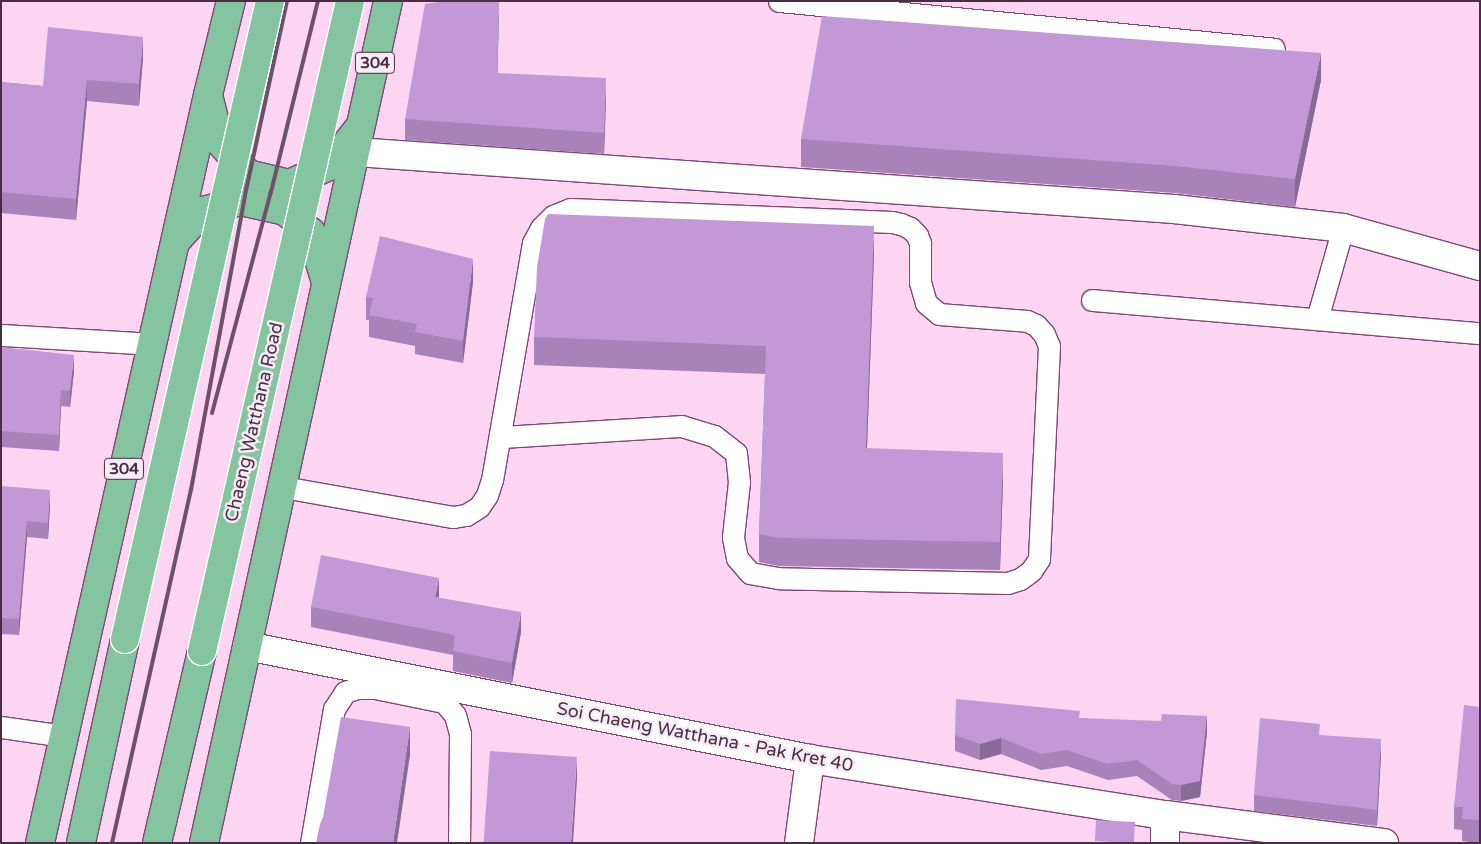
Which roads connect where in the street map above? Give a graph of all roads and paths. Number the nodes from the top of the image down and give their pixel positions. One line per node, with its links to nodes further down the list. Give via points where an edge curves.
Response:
1 (231, 1): 7 (main road, 304)
2 (270, 1): 27 (main road, 304, bridge)
3 (350, 1): 28 (main road, Chaeng Watthana Road / 304, bridge)
4 (388, 1): 8 (main road, 304)
5 (779, 1): 6 (lane)
6 (1274, 49)
7 (208, 95): 8 (main road, via 220,142 248,174 289,184 329,166); 11 (main road, 304)
8 (362, 125): 9 (main road, 304)
9 (356, 152): 10 (street, via 1174,209); 13 (main road, 304)
10 (1343, 228): 12 (street); 15 (lane)
11 (176, 242): 13 (main road, via 203,211 241,201 285,211 311,232); 18 (main road, 304)
12 (1480, 266)
13 (327, 286): 20 (main road, 304)
14 (1092, 300): 15 (lane)
15 (1317, 319): 16 (lane)
16 (1480, 333)
17 (1, 335): 18 (lane)
18 (152, 344): 23 (main road, 304)
19 (500, 437): 19 (lane, via 533,243 553,216 570,209 901,224 910,228 920,243 920,282 926,304 939,314 1027,321 1044,334 1049,346 1039,559 1031,571 1008,583 778,578 750,573 737,558 733,536 739,482 736,453 714,436 681,426); 20 (lane, via 487,495 479,507 466,515 452,516)
20 (283, 487): 21 (main road, 304)
21 (247, 646): 24 (street, Soi Chaeng Watthana - Pak Kret 40); 29 (main road, 304)
22 (1, 727): 23 (lane)
23 (64, 736): 26 (main road, 304)
24 (810, 759): 25 (street, Soi Chaeng Watthana - Pak Kret 40); 32 (street)
25 (1165, 815): 33 (street); 34 (street, Soi Chaeng Watthana - Pak Kret 40)
26 (40, 843)
27 (81, 843)
28 (158, 843)
29 (204, 843)
30 (311, 843): 31 (lane, via 334,709 345,692 357,688 375,688 444,702 455,715 460,734)
31 (459, 843)
32 (799, 843)
33 (1165, 843)
34 (1384, 843)

